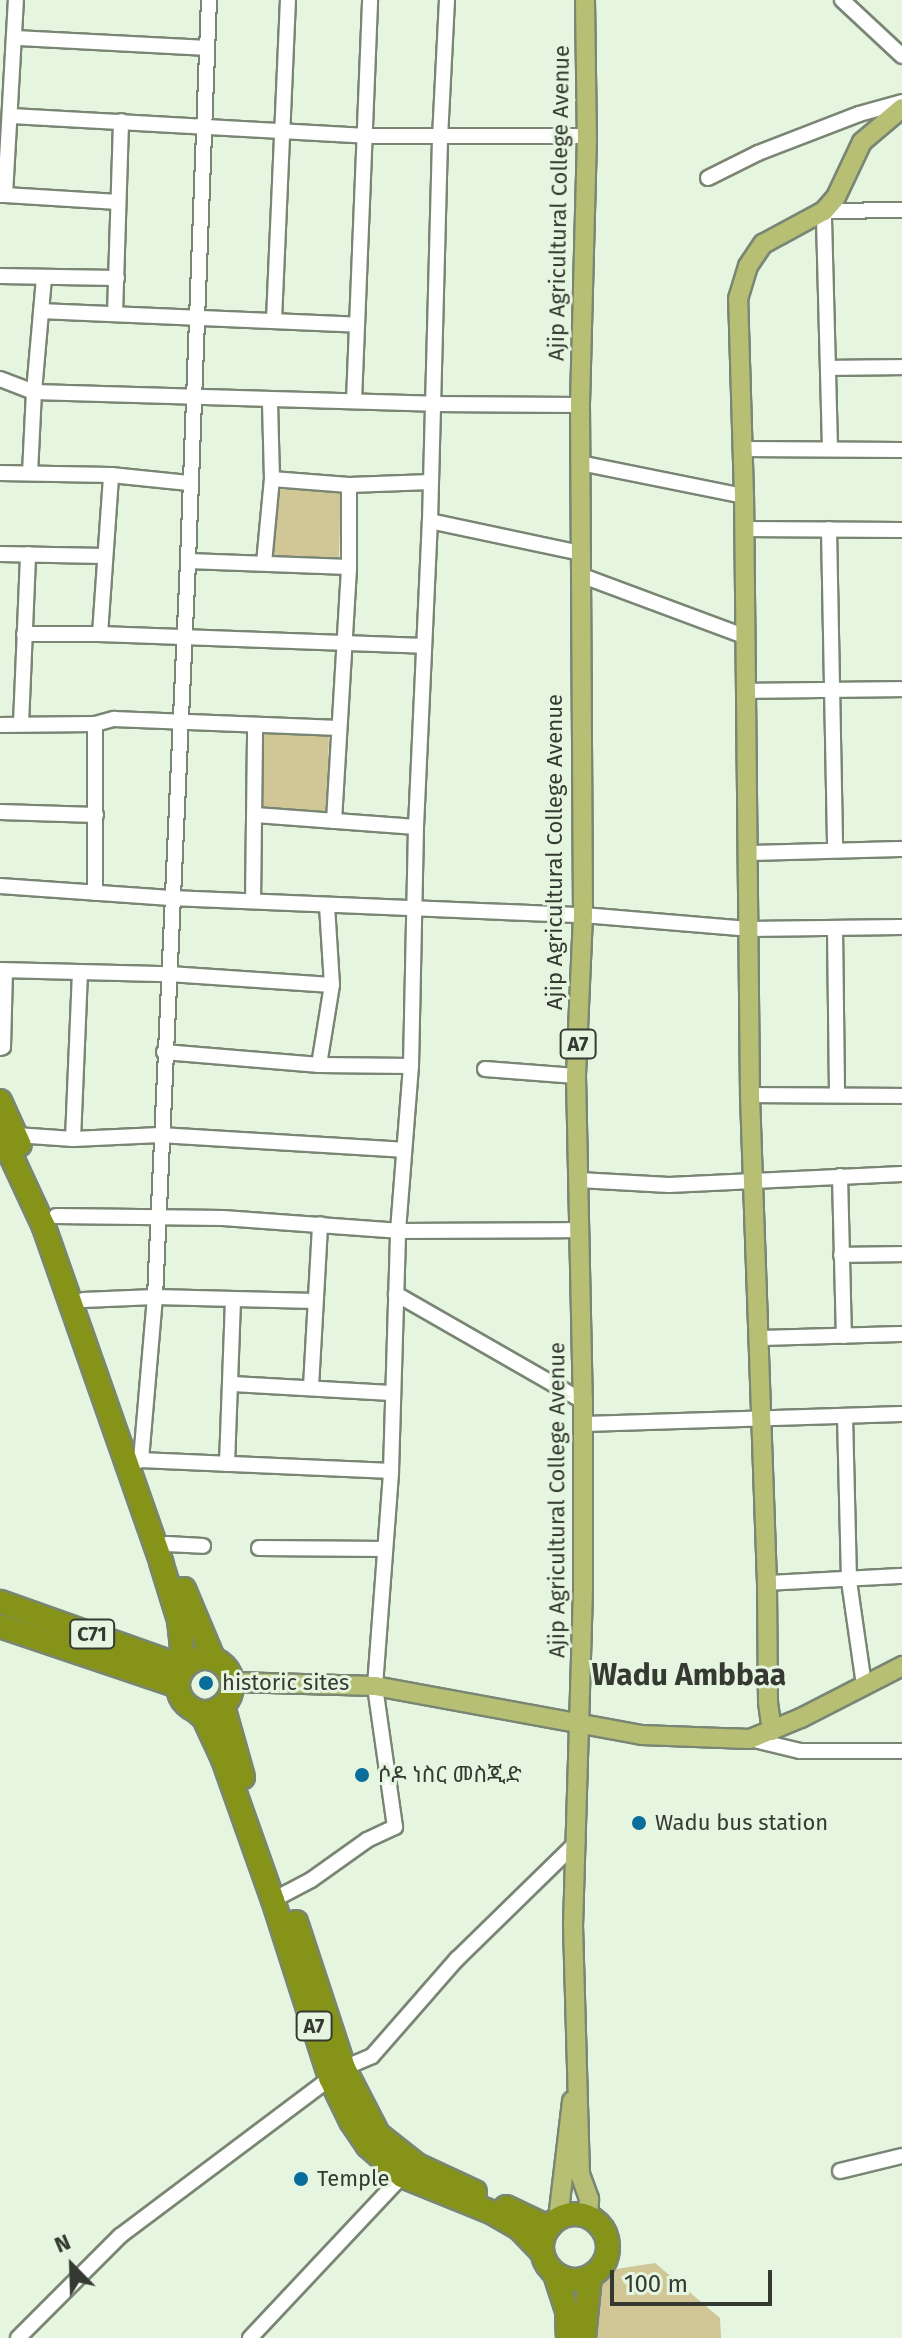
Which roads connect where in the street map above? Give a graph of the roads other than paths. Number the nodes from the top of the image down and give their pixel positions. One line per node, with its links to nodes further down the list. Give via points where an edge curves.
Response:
1 (16, 0): 8 (street)
2 (209, 0): 9 (street)
3 (288, 0): 16 (street)
4 (370, 0): 17 (street)
5 (447, 0): 19 (street)
6 (585, 0): 18 (main road, Ajip Agricultural College Avenue / A7)
7 (842, 0): 10 (street)
8 (17, 38): 9 (street); 13 (street)
9 (206, 48): 15 (street)
10 (902, 56)
11 (902, 102): 20 (street, via 844,119)
12 (902, 110): 24 (main road, via 862,142)
13 (11, 116): 14 (street); 21 (street)
14 (121, 121): 15 (street); 22 (street)
15 (202, 125): 16 (street); 30 (street)
16 (283, 129): 17 (street); 31 (street)
17 (366, 136): 19 (street); 32 (street)
18 (587, 136): 19 (street); 41 (main road, Ajip Agricultural College Avenue / A7)
19 (440, 138): 40 (street)
20 (708, 178)
21 (3, 195): 22 (street)
22 (118, 202): 27 (street)
23 (902, 210): 24 (street)
24 (824, 211): 34 (street); 43 (main road, via 763,244 748,266 738,299)
25 (0, 276): 26 (street)
26 (44, 277): 27 (street); 28 (street)
27 (117, 278): 29 (street)
28 (41, 311): 29 (street); 36 (street)
29 (115, 314): 30 (street)
30 (194, 319): 31 (street); 37 (street)
31 (274, 320): 32 (street)
32 (357, 325): 39 (street)
33 (902, 367): 34 (street)
34 (829, 368): 42 (street)
35 (0, 379): 36 (street)
36 (34, 392): 37 (street); 47 (street)
37 (195, 398): 38 (street); 51 (street)
38 (270, 400): 39 (street); 49 (street)
39 (354, 401): 40 (street)
40 (434, 404): 41 (street); 50 (street)
41 (580, 405): 45 (main road, Ajip Agricultural College Avenue / A7)
42 (830, 448): 43 (street); 44 (street)
43 (743, 449): 53 (main road)
44 (902, 450)
45 (580, 463): 53 (street); 58 (main road, Ajip Agricultural College Avenue / A7)
46 (0, 473): 47 (street)
47 (30, 473): 48 (street)
48 (111, 475): 51 (street); 61 (street)
49 (272, 479): 52 (street); 63 (street)
50 (431, 482): 52 (street); 54 (street)
51 (189, 483): 62 (street)
52 (349, 485): 64 (street)
53 (744, 496): 55 (main road)
54 (430, 521): 58 (street); 71 (street)
55 (743, 529): 56 (street); 68 (main road)
56 (829, 529): 57 (street); 73 (street)
57 (902, 530)
58 (580, 553): 65 (main road, Ajip Agricultural College Avenue / A7)
59 (0, 554): 60 (street)
60 (28, 554): 61 (street); 66 (street)
61 (105, 556): 67 (street)
62 (188, 561): 63 (street); 69 (street)
63 (264, 563): 64 (street)
64 (349, 567): 70 (street)
65 (580, 575): 68 (street); 95 (main road, Ajip Agricultural College Avenue / A7)
66 (24, 634): 67 (street); 76 (street)
67 (100, 634): 69 (street)
68 (744, 636): 74 (main road)
69 (185, 639): 70 (street); 75 (street)
70 (344, 646): 71 (street); 80 (street)
71 (424, 646): 85 (street)
72 (902, 689): 73 (street)
73 (833, 690): 74 (street); 87 (street)
74 (744, 691): 88 (main road)
75 (179, 721): 77 (street, via 114,719); 79 (street); 91 (street)
76 (21, 724): 77 (street); 78 (street)
77 (95, 724): 82 (street)
78 (0, 725)
79 (255, 725): 80 (street); 83 (street)
80 (339, 728): 84 (street)
81 (0, 812): 82 (street)
82 (96, 815): 90 (street)
83 (256, 815): 84 (street); 92 (street)
84 (334, 821): 85 (street)
85 (416, 827): 94 (street)
86 (902, 849): 87 (street)
87 (835, 850): 88 (street)
88 (749, 853): 98 (main road)
89 (0, 886): 90 (street)
90 (95, 893): 91 (street)
91 (171, 898): 92 (street); 101 (street)
92 (253, 901): 93 (street)
93 (327, 905): 94 (street); 102 (street)
94 (416, 910): 95 (street); 106 (street)
95 (583, 915): 98 (street); 108 (main road, Ajip Agricultural College Avenue / A7)
96 (902, 927): 97 (street)
97 (835, 928): 98 (street); 109 (street)
98 (748, 929): 110 (main road)
99 (2, 970): 100 (street); 103 (street)
100 (80, 974): 101 (street); 115 (street)
101 (169, 974): 102 (street); 104 (street)
102 (332, 985): 105 (street)
103 (0, 1048)
104 (164, 1052): 105 (street); 114 (street)
105 (319, 1065): 106 (street)
106 (411, 1066): 116 (street)
107 (485, 1069): 108 (street)
108 (576, 1076): 119 (main road, Ajip Agricultural College Avenue / A7)
109 (837, 1094): 110 (street); 111 (street)
110 (750, 1095): 120 (main road)
111 (902, 1096)
112 (0, 1101): 113 (highway, A7)
113 (8, 1134): 115 (street); 121 (highway, A7); 144 (highway, A7)
114 (160, 1135): 115 (street); 116 (street); 122 (street)
115 (73, 1139)
116 (403, 1150): 125 (street)
117 (902, 1174): 118 (street)
118 (840, 1176): 120 (street); 127 (street)
119 (579, 1180): 120 (street, via 669,1185); 124 (main road, Ajip Agricultural College Avenue / A7)
120 (752, 1180): 135 (main road)
121 (56, 1216): 122 (street); 130 (highway, A7)
122 (158, 1217): 123 (street); 129 (street)
123 (320, 1224): 125 (street); 131 (street)
124 (579, 1230): 125 (street); 139 (main road, Ajip Agricultural College Avenue / A7)
125 (398, 1231): 128 (street)
126 (902, 1254): 127 (street)
127 (841, 1255): 134 (street)
128 (396, 1294): 138 (street); 139 (street)
129 (155, 1297): 130 (street); 132 (street); 144 (street)
130 (83, 1300): 144 (highway, A7)
131 (315, 1301): 132 (street); 137 (street)
132 (233, 1302): 136 (street)
133 (902, 1334): 134 (street)
134 (844, 1336): 135 (street)
135 (760, 1338): 142 (main road)
136 (231, 1384): 137 (street); 145 (street)
137 (311, 1387): 138 (street)
138 (393, 1393): 146 (street)
139 (583, 1401): 143 (main road, Ajip Agricultural College Avenue / A7)
140 (902, 1414): 141 (street)
141 (845, 1416): 142 (street); 152 (street)
142 (761, 1418): 143 (street); 153 (main road)
143 (584, 1424): 164 (main road, Ajip Agricultural College Avenue / A7)
144 (134, 1462): 145 (street); 147 (highway, A7); 158 (highway, A7, via 179,1620)
145 (227, 1464): 146 (street)
146 (391, 1471): 150 (street)
147 (167, 1544): 148 (street); 156 (highway, A7)
148 (203, 1546)
149 (259, 1548): 150 (street)
150 (385, 1549): 161 (street)
151 (902, 1576): 152 (street)
152 (849, 1581): 153 (street); 160 (street)
153 (767, 1583): 165 (main road)
154 (0, 1602): 158 (highway, C71)
155 (0, 1626): 158 (highway, C71, via 35,1640)
156 (213, 1658): 158 (highway, via 197,1658); 159 (highway, A7, via 227,1667)
157 (902, 1666): 160 (main road)
158 (181, 1676): 163 (highway, A7, via 183,1701)
159 (233, 1682): 161 (main road); 162 (highway)
160 (864, 1685): 165 (main road)
161 (375, 1686): 164 (main road); 169 (street, via 395,1827 358,1845)
162 (223, 1706): 163 (highway); 169 (highway, A7)
163 (196, 1711): 169 (highway, A7, via 223,1759)
164 (582, 1721): 166 (main road, via 641,1735); 168 (main road, Ajip Agricultural College Avenue / A7)
165 (772, 1731): 166 (main road)
166 (750, 1739): 167 (street, via 800,1751)
167 (902, 1751)
168 (577, 1842): 170 (street, via 457,1959 372,2056); 171 (main road, Ajip Agricultural College Avenue / A7)
169 (280, 1898): 170 (highway, A7)
170 (337, 2073): 174 (highway, A7, via 368,2146); 176 (highway, A7, via 378,2134 417,2165); 180 (street, via 120,2236)
171 (577, 2087): 175 (main road, A7, via 580,2174 589,2199); 176 (main road, A7)
172 (902, 2156): 173 (street)
173 (840, 2171)
174 (402, 2176): 177 (highway, A7, via 491,2212 519,2228); 181 (street)
175 (588, 2217): 176 (highway, A7, via 568,2215); 179 (highway, A7, via 606,2234 608,2246 606,2259)
176 (553, 2223): 177 (highway, A7)
177 (542, 2252): 178 (highway, A7)
178 (555, 2274): 179 (highway, via 566,2279); 182 (highway, A7, via 567,2312)
179 (590, 2277): 183 (highway, A7)
180 (18, 2338)
181 (250, 2338)
182 (568, 2338)
183 (584, 2338)

